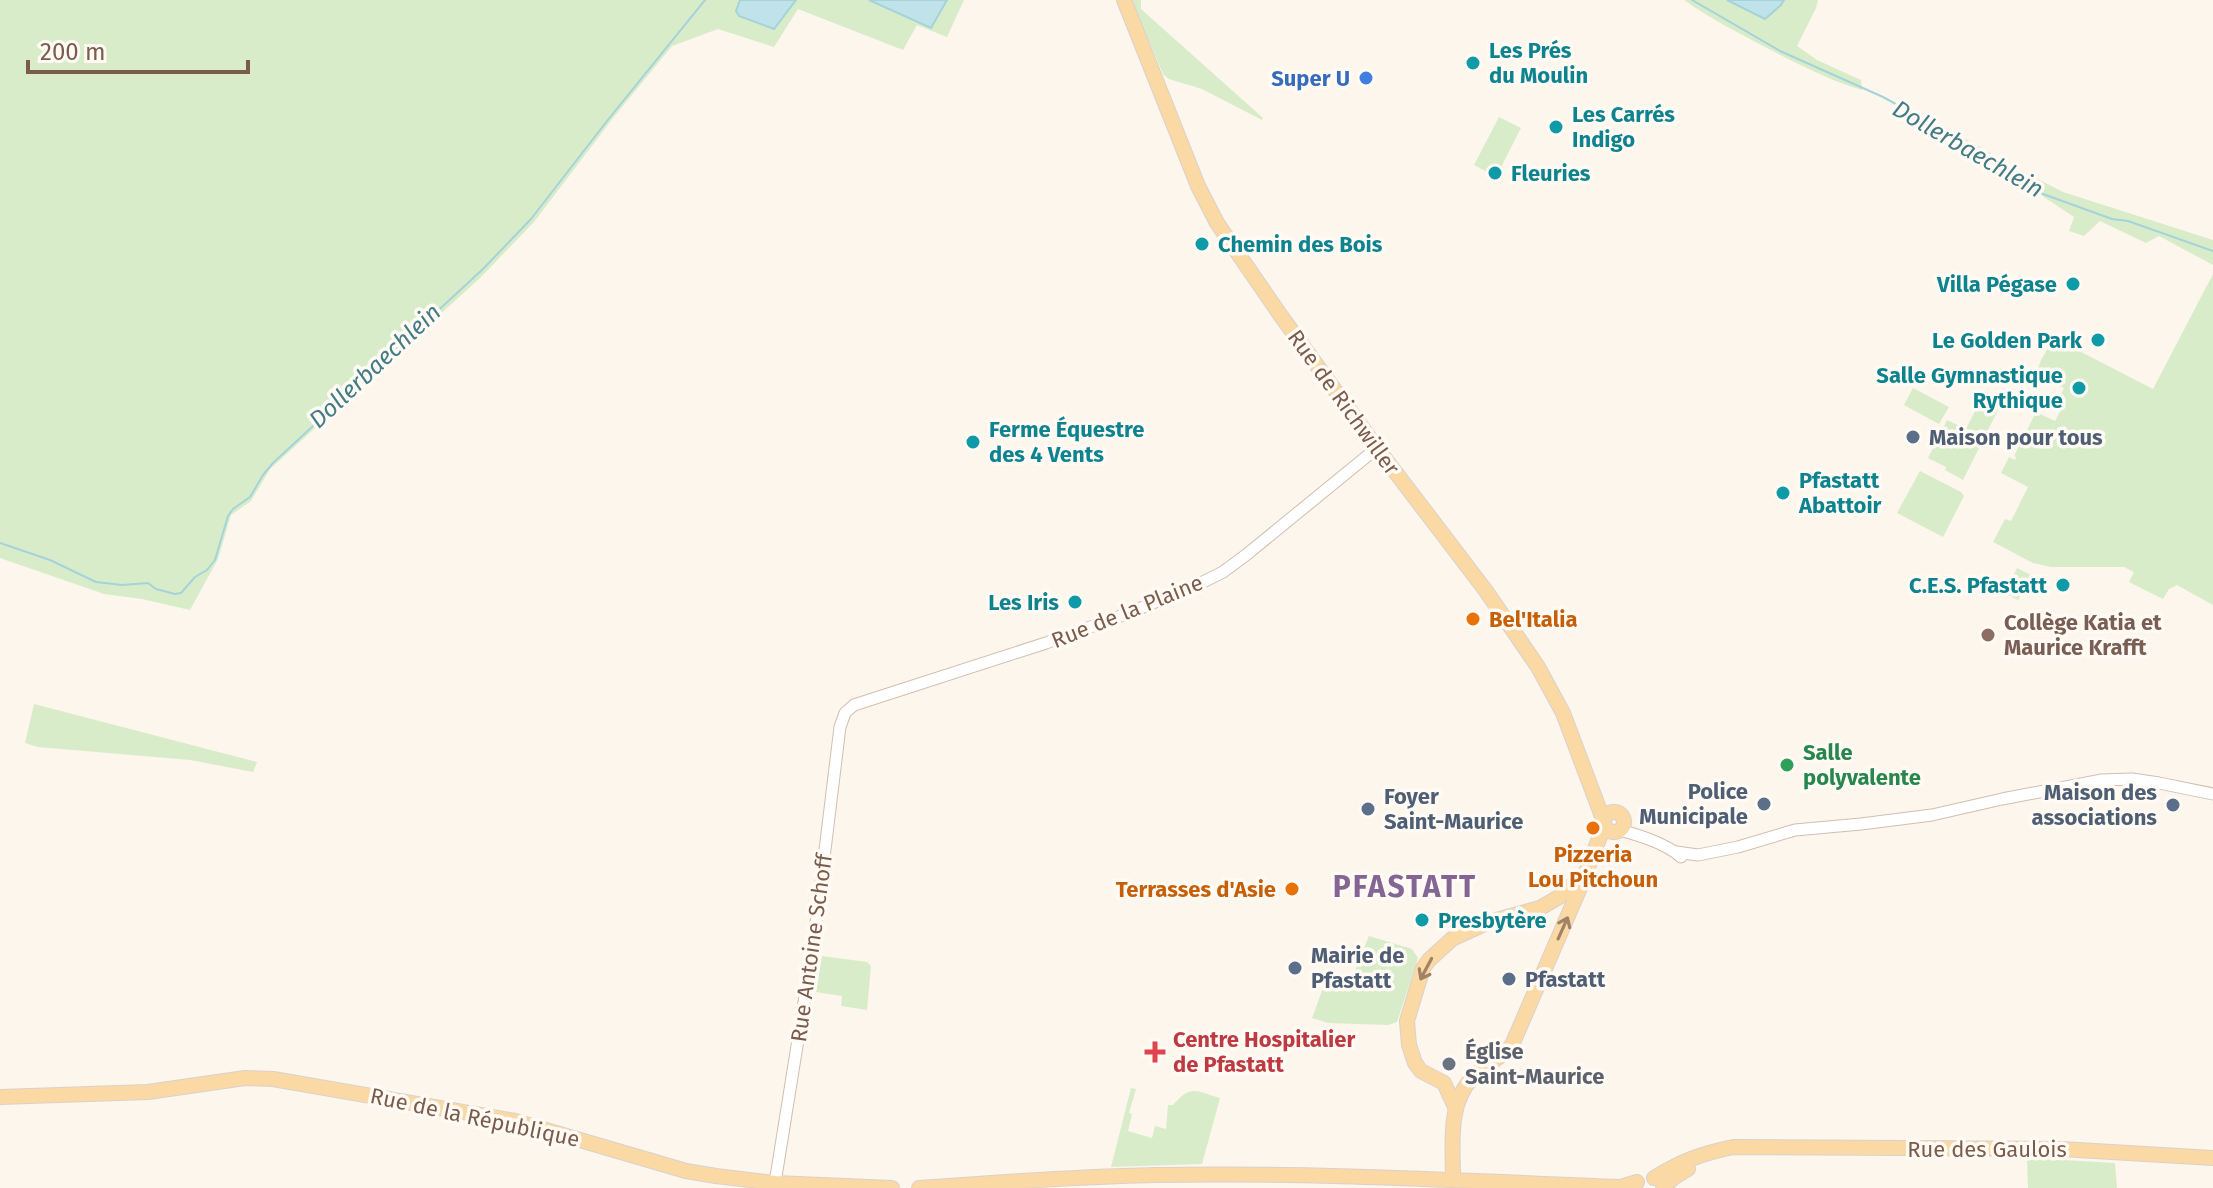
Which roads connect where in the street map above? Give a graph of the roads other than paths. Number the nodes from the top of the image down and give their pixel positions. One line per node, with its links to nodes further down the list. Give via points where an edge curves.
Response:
1 (1124, 0): 2 (main road, Rue de Richwiller, via 1217,223)
2 (1377, 448): 3 (street, Rue de la Plaine, via 1213,577 1119,617 854,705); 5 (main road, Rue de Richwiller, via 1538,667)
3 (845, 713): 13 (street, Rue Antoine Schoff)
4 (2213, 794): 5 (street, via 2132,779 2102,780 1932,815 1795,832 1700,858)
5 (1612, 824): 6 (main road)
6 (1584, 874): 8 (main road, one-way to 6, via 1472,1078 1512,1045); 8 (main road, one-way to 8, via 1550,904 1452,939 1423,968 1407,1021 1409,1045 1415,1063 1444,1083)
7 (0, 1097): 13 (main road, Rue de la République, via 148,1092 273,1079 503,1119 686,1171)
8 (1456, 1109): 10 (main road)
9 (2213, 1158): 12 (main road, Rue des Gaulois, via 2061,1149 1733,1147 1687,1159)
10 (1445, 1179): 15 (main road, via 1158,1175); 16 (main road)
11 (1636, 1185): 12 (main road, Rue des Gaulois, via 1645,1177); 16 (main road)
12 (1659, 1185)
13 (773, 1186): 14 (main road, Rue de la République)
14 (892, 1188)
15 (919, 1188)
16 (1622, 1188)

